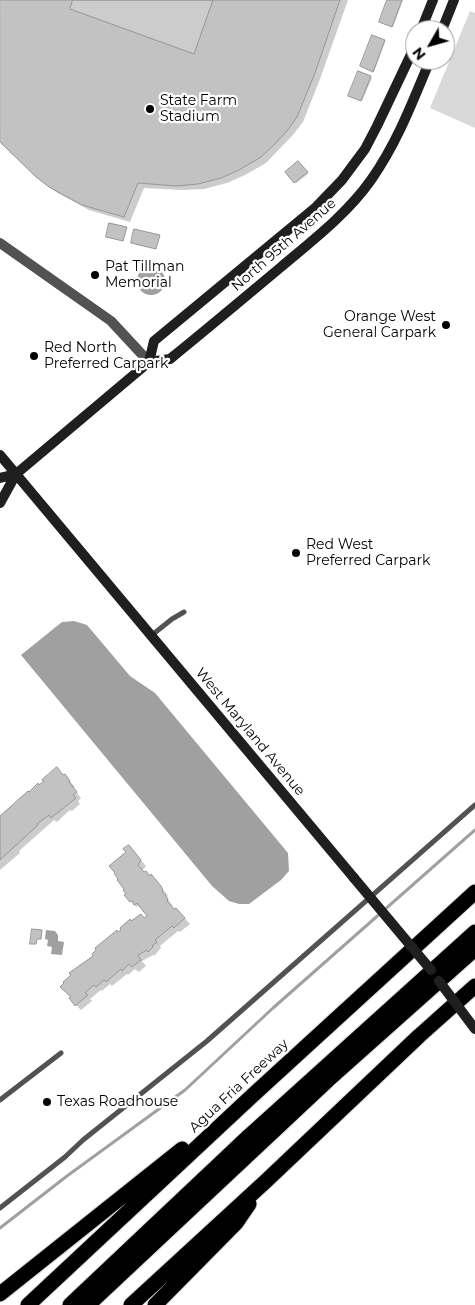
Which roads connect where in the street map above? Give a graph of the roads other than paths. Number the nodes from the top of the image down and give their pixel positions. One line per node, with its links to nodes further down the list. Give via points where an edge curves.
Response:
1 (432, 0): 3 (street)
2 (454, 0): 4 (street)
3 (425, 20)
4 (446, 20)
5 (405, 67): 8 (street, North 95th Avenue, via 365,149 342,180 316,207 154,342)
6 (426, 70): 8 (street, North 95th Avenue, via 392,148 352,203 330,226 170,360)
7 (0, 243): 8 (street, via 111,321)
8 (148, 362): 10 (street, North 95th Avenue)
9 (0, 455): 10 (street, West Maryland Avenue)
10 (16, 474): 11 (street, North 95th Avenue); 12 (street, North 95th Avenue); 14 (street, West Maryland Avenue)
11 (0, 478)
12 (0, 503)
13 (184, 612): 14 (lane)
14 (152, 635): 19 (street, West Maryland Avenue, bridge)
15 (475, 805): 27 (lane, via 207,1041)
16 (475, 892): 23 (highway, Agua Fria Freeway)
17 (475, 932): 19 (highway)
18 (475, 949): 19 (highway)
19 (435, 976): 21 (street, West Maryland Avenue, bridge); 25 (highway)
20 (475, 986): 26 (highway)
21 (475, 1029)
22 (61, 1052): 24 (lane)
23 (252, 1095): 28 (highway); 29 (highway, Agua Fria Freeway)
24 (0, 1100)
25 (253, 1141): 30 (highway); 31 (highway)
26 (266, 1181): 32 (highway); 33 (highway, via 236,1223)
27 (0, 1208)
28 (0, 1294)
29 (28, 1305)
30 (70, 1305)
31 (88, 1305)
32 (131, 1305)
33 (155, 1305)

